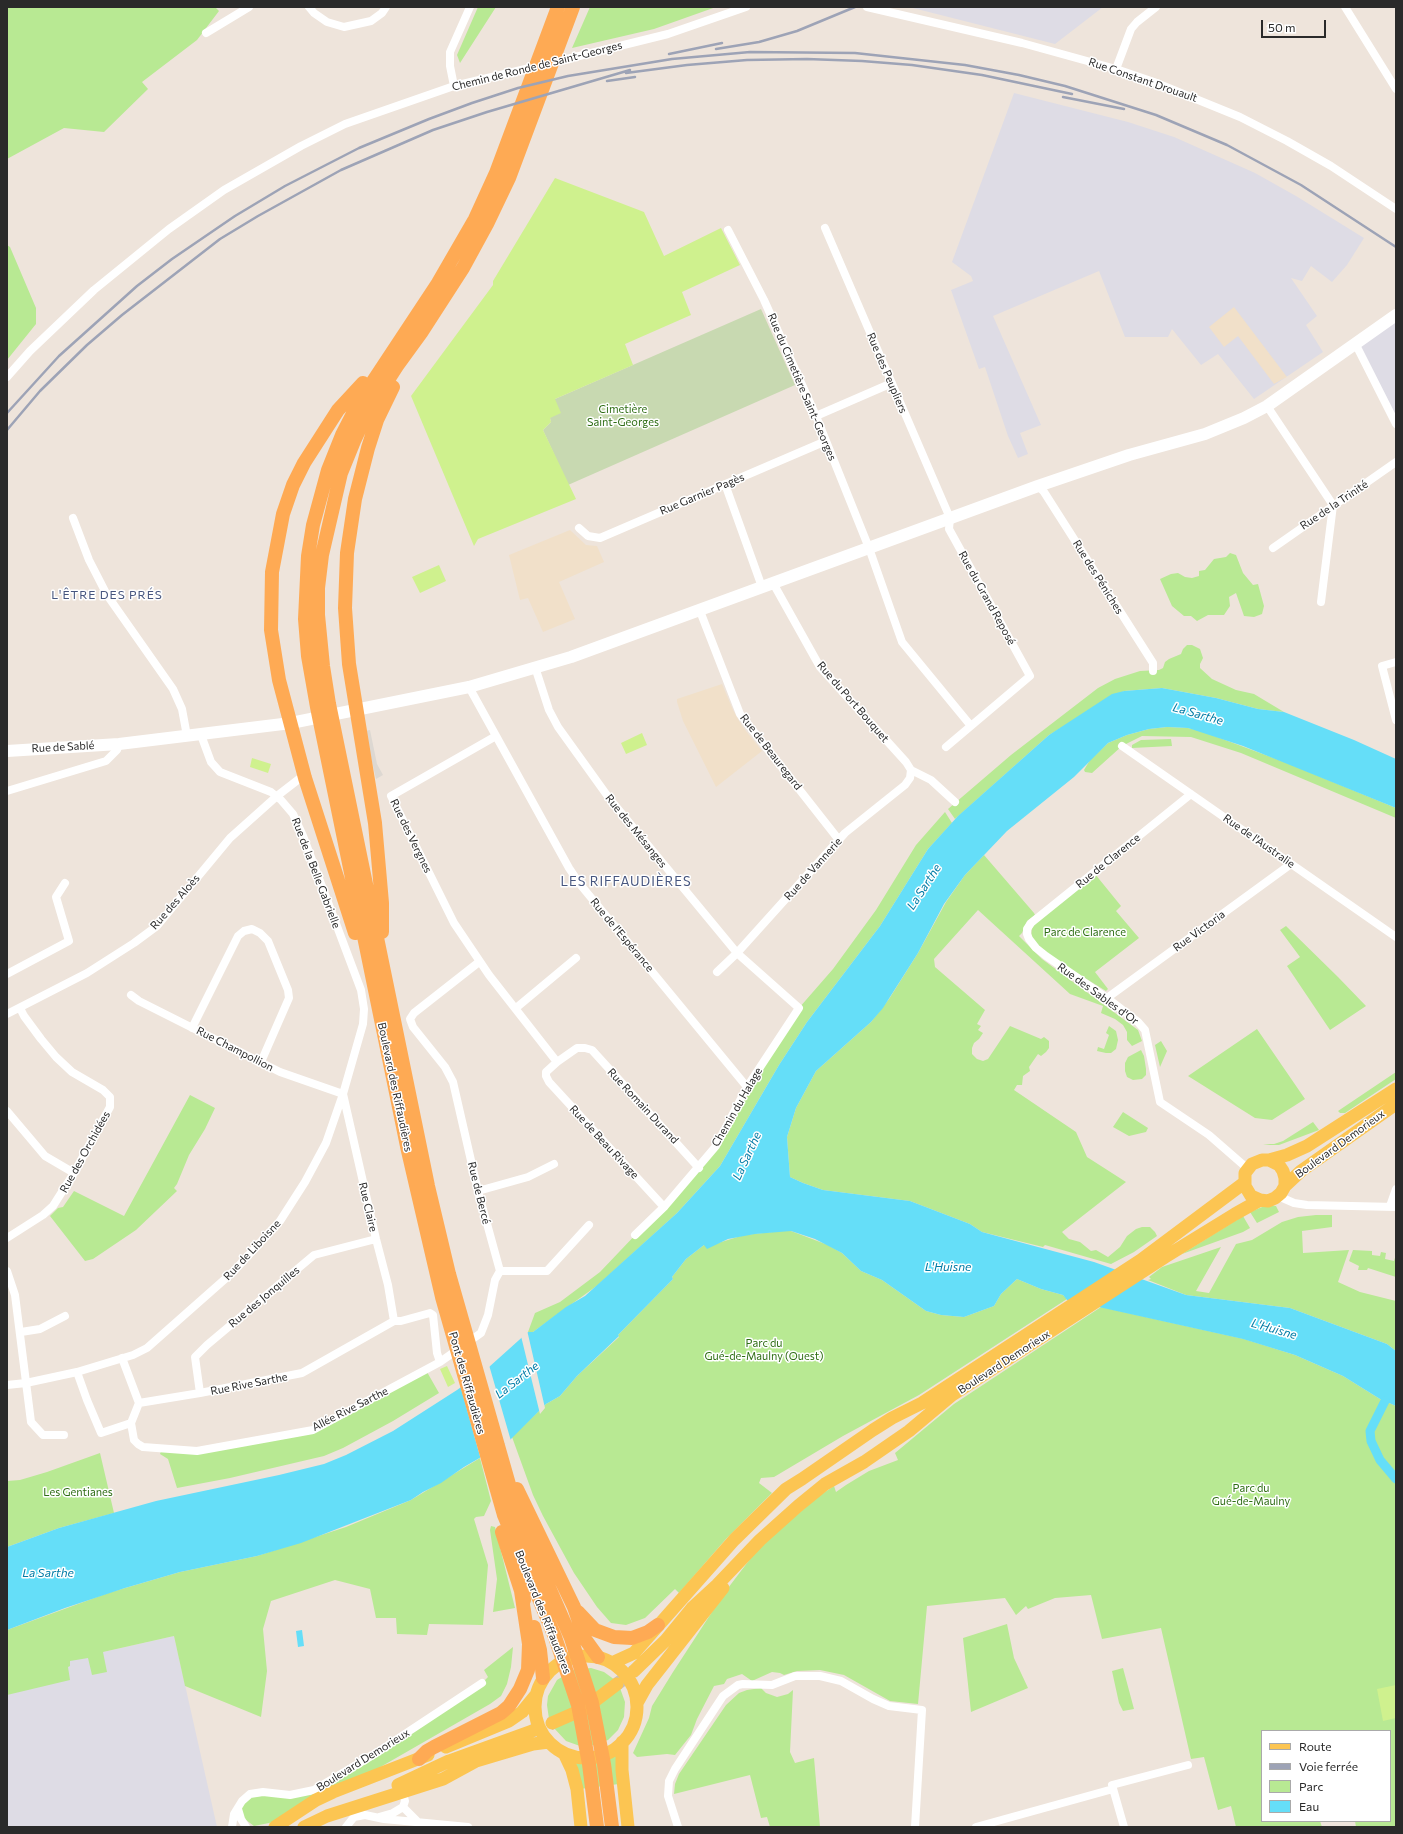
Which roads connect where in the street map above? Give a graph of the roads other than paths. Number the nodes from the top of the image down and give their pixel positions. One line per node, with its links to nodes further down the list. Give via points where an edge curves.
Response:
1 (249, 7): 10 (street)
2 (309, 7): 3 (street, via 327,22 344,27 371,21)
3 (386, 7)
4 (470, 7): 12 (street, via 450,52)
5 (746, 7): 12 (street, Chemin de Ronde de Saint-Georges, via 668,34)
6 (867, 7): 11 (street, Rue Constant Drouault, via 1022,43)
7 (1156, 7): 11 (street, via 1131,29)
8 (1345, 7): 13 (street)
9 (564, 10): 18 (highway, via 530,122 509,178 463,268); 20 (highway, via 475,219 438,283)
10 (206, 33)
11 (1116, 69): 14 (street, Rue Constant Drouault, via 1196,98 1240,118 1331,166)
12 (454, 86): 21 (street, Chemin de Ronde de Saint-Georges, via 345,124 224,190 169,229 94,290 30,351)
13 (1396, 89)
14 (1396, 209)
15 (825, 228): 22 (street, Rue des Peupliers)
16 (728, 230): 24 (street, Rue du Cimetière Saint-Georges, via 764,300)
17 (1396, 315): 19 (main road, Rue de Sablé)
18 (421, 334): 40 (highway, via 368,411 341,473 322,555 318,588); 44 (highway, via 377,420 355,499 347,553 345,608 349,664)
19 (1355, 343): 23 (main road, Rue de Sablé); 25 (street)
20 (389, 354): 40 (highway, via 342,435 328,470 313,525 305,589 305,619); 46 (highway, via 338,410 316,443 292,485 283,514 272,572 271,630 279,680)
21 (7, 378)
22 (892, 382): 24 (street); 32 (street, Rue des Peupliers)
23 (1267, 406): 29 (main road, Rue de Sablé, via 1205,434); 30 (street)
24 (816, 416): 26 (street, Rue du Cimetière Saint-Georges)
25 (1396, 424)
26 (826, 441): 28 (street, Rue Garnier Pagès); 34 (street, Rue du Cimetière Saint-Georges)
27 (1396, 462): 30 (street, Rue de la Trinité)
28 (725, 484): 33 (street, Rue Garnier Pagès, via 600,538 588,536); 36 (street, Rue du Port Bouquet)
29 (1038, 486): 32 (main road, Rue de Sablé); 42 (street, Rue des Péniches, via 1152,662)
30 (1333, 505): 35 (street, Rue de la Trinité); 37 (street)
31 (73, 518): 49 (street, via 89,560 107,595 173,689 182,710)
32 (950, 518): 34 (main road, Rue de Sablé); 47 (street, Rue du Grand Reposé, via 950,529 1030,676)
33 (579, 528)
34 (869, 548): 36 (main road, Rue de Sablé); 47 (street, Rue du Cimetière Saint-Georges, via 902,642)
35 (1273, 548)
36 (768, 585): 38 (main road, Rue de Sablé); 55 (street, Rue du Port Bouquet, via 820,667)
37 (1320, 602)
38 (700, 611): 41 (main road, Rue de Sablé, via 571,657); 61 (street, Rue de Beauregard, via 740,714)
39 (1396, 662): 45 (street, via 1382,666)
40 (317, 666): 69 (highway, Boulevard des Riffaudières)
41 (535, 667): 43 (main road, Rue de Sablé); 66 (street, Rue des Mésanges, via 549,710 558,727 609,798)
42 (1153, 671)
43 (469, 687): 44 (main road, Rue de Sablé); 50 (street, Rue de l'Espérance)
44 (358, 710): 46 (main road, Rue de Sablé); 69 (highway, via 376,830 382,903)
45 (1396, 720)
46 (291, 723): 48 (main road, Rue de Sablé); 56 (highway)
47 (971, 726): 53 (street)
48 (202, 735): 49 (main road, Rue de Sablé); 59 (street, Rue de la Belle Gabrielle, via 212,762 220,772)
49 (187, 736): 51 (main road, Rue de Sablé)
50 (496, 736): 68 (street, Rue des Vergnes, via 391,796 454,923); 82 (street, Rue de l'Espérance, via 579,883)
51 (119, 744): 54 (main road, Rue de Sablé); 57 (street, via 117,750 106,761)
52 (1122, 746): 58 (street, Rue de l'Australie)
53 (946, 747)
54 (7, 751)
55 (911, 770): 60 (street, Rue du Port Bouquet, via 931,780); 61 (street, Rue de Vannerie, via 910,778 905,785)
56 (305, 778): 59 (street, Rue des Aloès, via 299,779); 69 (highway, via 356,936)
57 (7, 791)
58 (1191, 794): 62 (street, Rue de l'Australie); 64 (street, Rue de Clarence)
59 (277, 796): 74 (street, Rue des Aloès, via 230,838 157,926 106,962); 75 (street, Rue de la Belle Gabrielle, via 293,814 303,836 361,990)
60 (955, 802)
61 (840, 840): 66 (street, Rue de Vannerie)
62 (1291, 864): 65 (street, Rue de l'Australie); 73 (street, Rue Victoria)
63 (65, 883): 71 (street, via 56,897 69,941)
64 (1027, 929): 73 (street, Rue des Sables d'Or, via 1029,939 1041,952)
65 (1396, 936)
66 (737, 953): 70 (street, Rue de Vannerie); 77 (street, Rue des Mésanges)
67 (576, 958): 76 (street)
68 (479, 962): 76 (street, Rue des Vergnes); 94 (street, Rue de Bercé, via 414,1013 410,1019 413,1027 445,1067 453,1082)
69 (376, 963): 105 (highway, Boulevard des Riffaudières); 106 (highway, Boulevard des Riffaudières, via 408,1151)
70 (716, 972)
71 (7, 974)
72 (131, 995): 79 (street, Rue Champollion)
73 (1107, 998): 90 (street, Rue des Sables d'Or, via 1145,1030 1160,1102 1209,1135)
74 (20, 1008): 78 (street, Rue des Aloès); 91 (street, Rue des Orchidées, via 56,1057 72,1072 103,1090 110,1097 110,1107)
75 (364, 1008): 84 (street, Rue de Liboisne)
76 (516, 1008): 81 (street, Rue des Vergnes)
77 (799, 1008): 82 (street, Chemin du Halage)
78 (7, 1014)
79 (192, 1028): 80 (street, Rue Champollion); 80 (street, via 238,936 252,929 268,941 289,998)
80 (261, 1062): 84 (street, Rue Champollion, via 298,1080)
81 (557, 1062): 89 (street, Rue Romain Durand, via 578,1048 592,1050); 97 (street, Rue de Beau Rivage, via 546,1072 549,1082)
82 (747, 1087): 89 (street, Chemin du Halage, via 716,1146)
83 (1396, 1089): 87 (main road, Boulevard Demorieux, via 1308,1146)
84 (343, 1094): 102 (street, Rue Claire); 110 (street, Rue de Liboisne, via 326,1143 280,1221 233,1272 183,1317 147,1348)
85 (1396, 1104): 95 (main road, Boulevard Demorieux, via 1301,1171)
86 (7, 1111): 91 (street, via 45,1156)
87 (1269, 1160): 90 (main road, Boulevard Demorieux, via 1255,1162); 95 (main road, Boulevard Demorieux, via 1283,1170 1285,1178)
88 (554, 1164): 94 (street, via 528,1177)
89 (699, 1168): 97 (street, Chemin du Halage)
90 (1248, 1169): 92 (main road)
91 (74, 1174): 101 (street, Rue des Orchidées, via 53,1206)
92 (1244, 1183): 96 (main road, via 1249,1193); 122 (main road, Boulevard Demorieux, via 1141,1260 922,1403 873,1430 786,1489 734,1540)
93 (1396, 1189): 98 (street)
94 (478, 1191): 104 (street, Rue de Bercé)
95 (1282, 1191): 96 (main road, Boulevard Demorieux, via 1268,1201); 98 (street, via 1294,1204 1307,1206)
96 (1260, 1200): 122 (main road, Boulevard Demorieux, via 952,1395 909,1431 826,1484)
97 (664, 1207): 100 (street, Chemin du Halage)
98 (1393, 1207)
99 (589, 1225): 104 (street, via 547,1271)
100 (634, 1234)
101 (7, 1238)
102 (376, 1238): 108 (street, Rue Claire); 115 (street, Rue des Jonquilles, via 314,1255 207,1345 195,1357)
103 (7, 1271): 109 (street, via 15,1295)
104 (500, 1271): 111 (street, Allée Rive Sarthe, via 494,1280 488,1315 481,1333)
105 (452, 1286): 119 (highway, Pont des Riffaudières)
106 (442, 1297): 119 (highway, Pont des Riffaudières)
107 (65, 1316): 109 (street, via 40,1329)
108 (394, 1321): 111 (street, Rue Rive Sarthe, via 430,1313 433,1315); 115 (street, Rue Rive Sarthe, via 302,1373)
109 (21, 1332): 113 (street)
110 (122, 1358): 112 (street, Rue de Liboisne); 116 (street)
111 (440, 1362): 117 (street, Allée Rive Sarthe, via 313,1430 197,1450 143,1447 134,1440)
112 (77, 1372): 113 (street, Rue de Liboisne); 117 (street, via 101,1433)
113 (26, 1383): 114 (street, Rue de Liboisne); 118 (street, via 31,1422 43,1435)
114 (7, 1385)
115 (200, 1393): 116 (street, Rue Rive Sarthe)
116 (139, 1403): 117 (street)
117 (131, 1423)
118 (64, 1434)
119 (499, 1473): 120 (highway, Boulevard des Riffaudières); 120 (highway)
120 (506, 1496): 121 (highway, Boulevard des Riffaudières); 121 (highway)
121 (515, 1522): 123 (highway); 125 (highway); 157 (highway, Boulevard des Riffaudières, via 526,1569 558,1644 578,1705); 158 (highway, Boulevard des Riffaudières, via 534,1551 570,1638 593,1706)
122 (713, 1581): 124 (main road); 124 (main road)
123 (521, 1591): 130 (highway, via 540,1650); 140 (highway, via 529,1644 528,1670 520,1689 501,1713 434,1747)
124 (697, 1601): 126 (main road); 129 (main road, via 665,1641); 134 (main road)
125 (574, 1607): 126 (highway, via 595,1630 614,1638 632,1638); 127 (highway, via 585,1639)
126 (658, 1625): 128 (main road, via 634,1653)
127 (598, 1657): 128 (main road); 130 (main road, via 568,1659 554,1667)
128 (612, 1663): 134 (main road, via 630,1681)
129 (634, 1671)
130 (543, 1678): 133 (main road)
131 (482, 1683): 147 (street, Boulevard Demorieux, via 373,1755 314,1790 290,1795 257,1792 246,1797)
132 (617, 1684): 135 (main road, via 584,1709)
133 (536, 1695): 137 (main road, via 536,1720); 140 (main road, via 522,1712 509,1722)
134 (636, 1703): 138 (main road, via 634,1724)
135 (552, 1722)
136 (532, 1731): 141 (main road)
137 (549, 1742): 139 (main road); 144 (main road, via 533,1744 476,1761 456,1773 430,1782)
138 (622, 1742): 139 (main road, via 612,1750 594,1757 581,1758); 159 (main road)
139 (564, 1753): 150 (main road, via 576,1783)
140 (419, 1759): 143 (main road)
141 (449, 1761): 143 (main road, via 410,1767); 144 (main road)
142 (1188, 1764): 145 (street)
143 (362, 1781): 153 (main road, Boulevard Demorieux, via 323,1797)
144 (402, 1787): 146 (street, via 405,1801); 154 (main road)
145 (1113, 1787): 162 (street); 163 (street)
146 (403, 1807): 148 (street, via 393,1813); 149 (street)
147 (238, 1809): 151 (street, via 234,1814); 152 (street)
148 (377, 1817): 149 (street); 155 (street, via 357,1816)
149 (419, 1823): 156 (street)
150 (579, 1824)
151 (232, 1827)
152 (246, 1827)
153 (275, 1827)
154 (304, 1827)
155 (346, 1827)
156 (468, 1827)
157 (597, 1827)
158 (612, 1827)
159 (628, 1827)
160 (678, 1827): 161 (street, via 668,1796 669,1781 723,1696 738,1685 772,1685 795,1676 820,1676 841,1681 889,1706 922,1710)
161 (915, 1827)
162 (976, 1827)
163 (1124, 1827)

